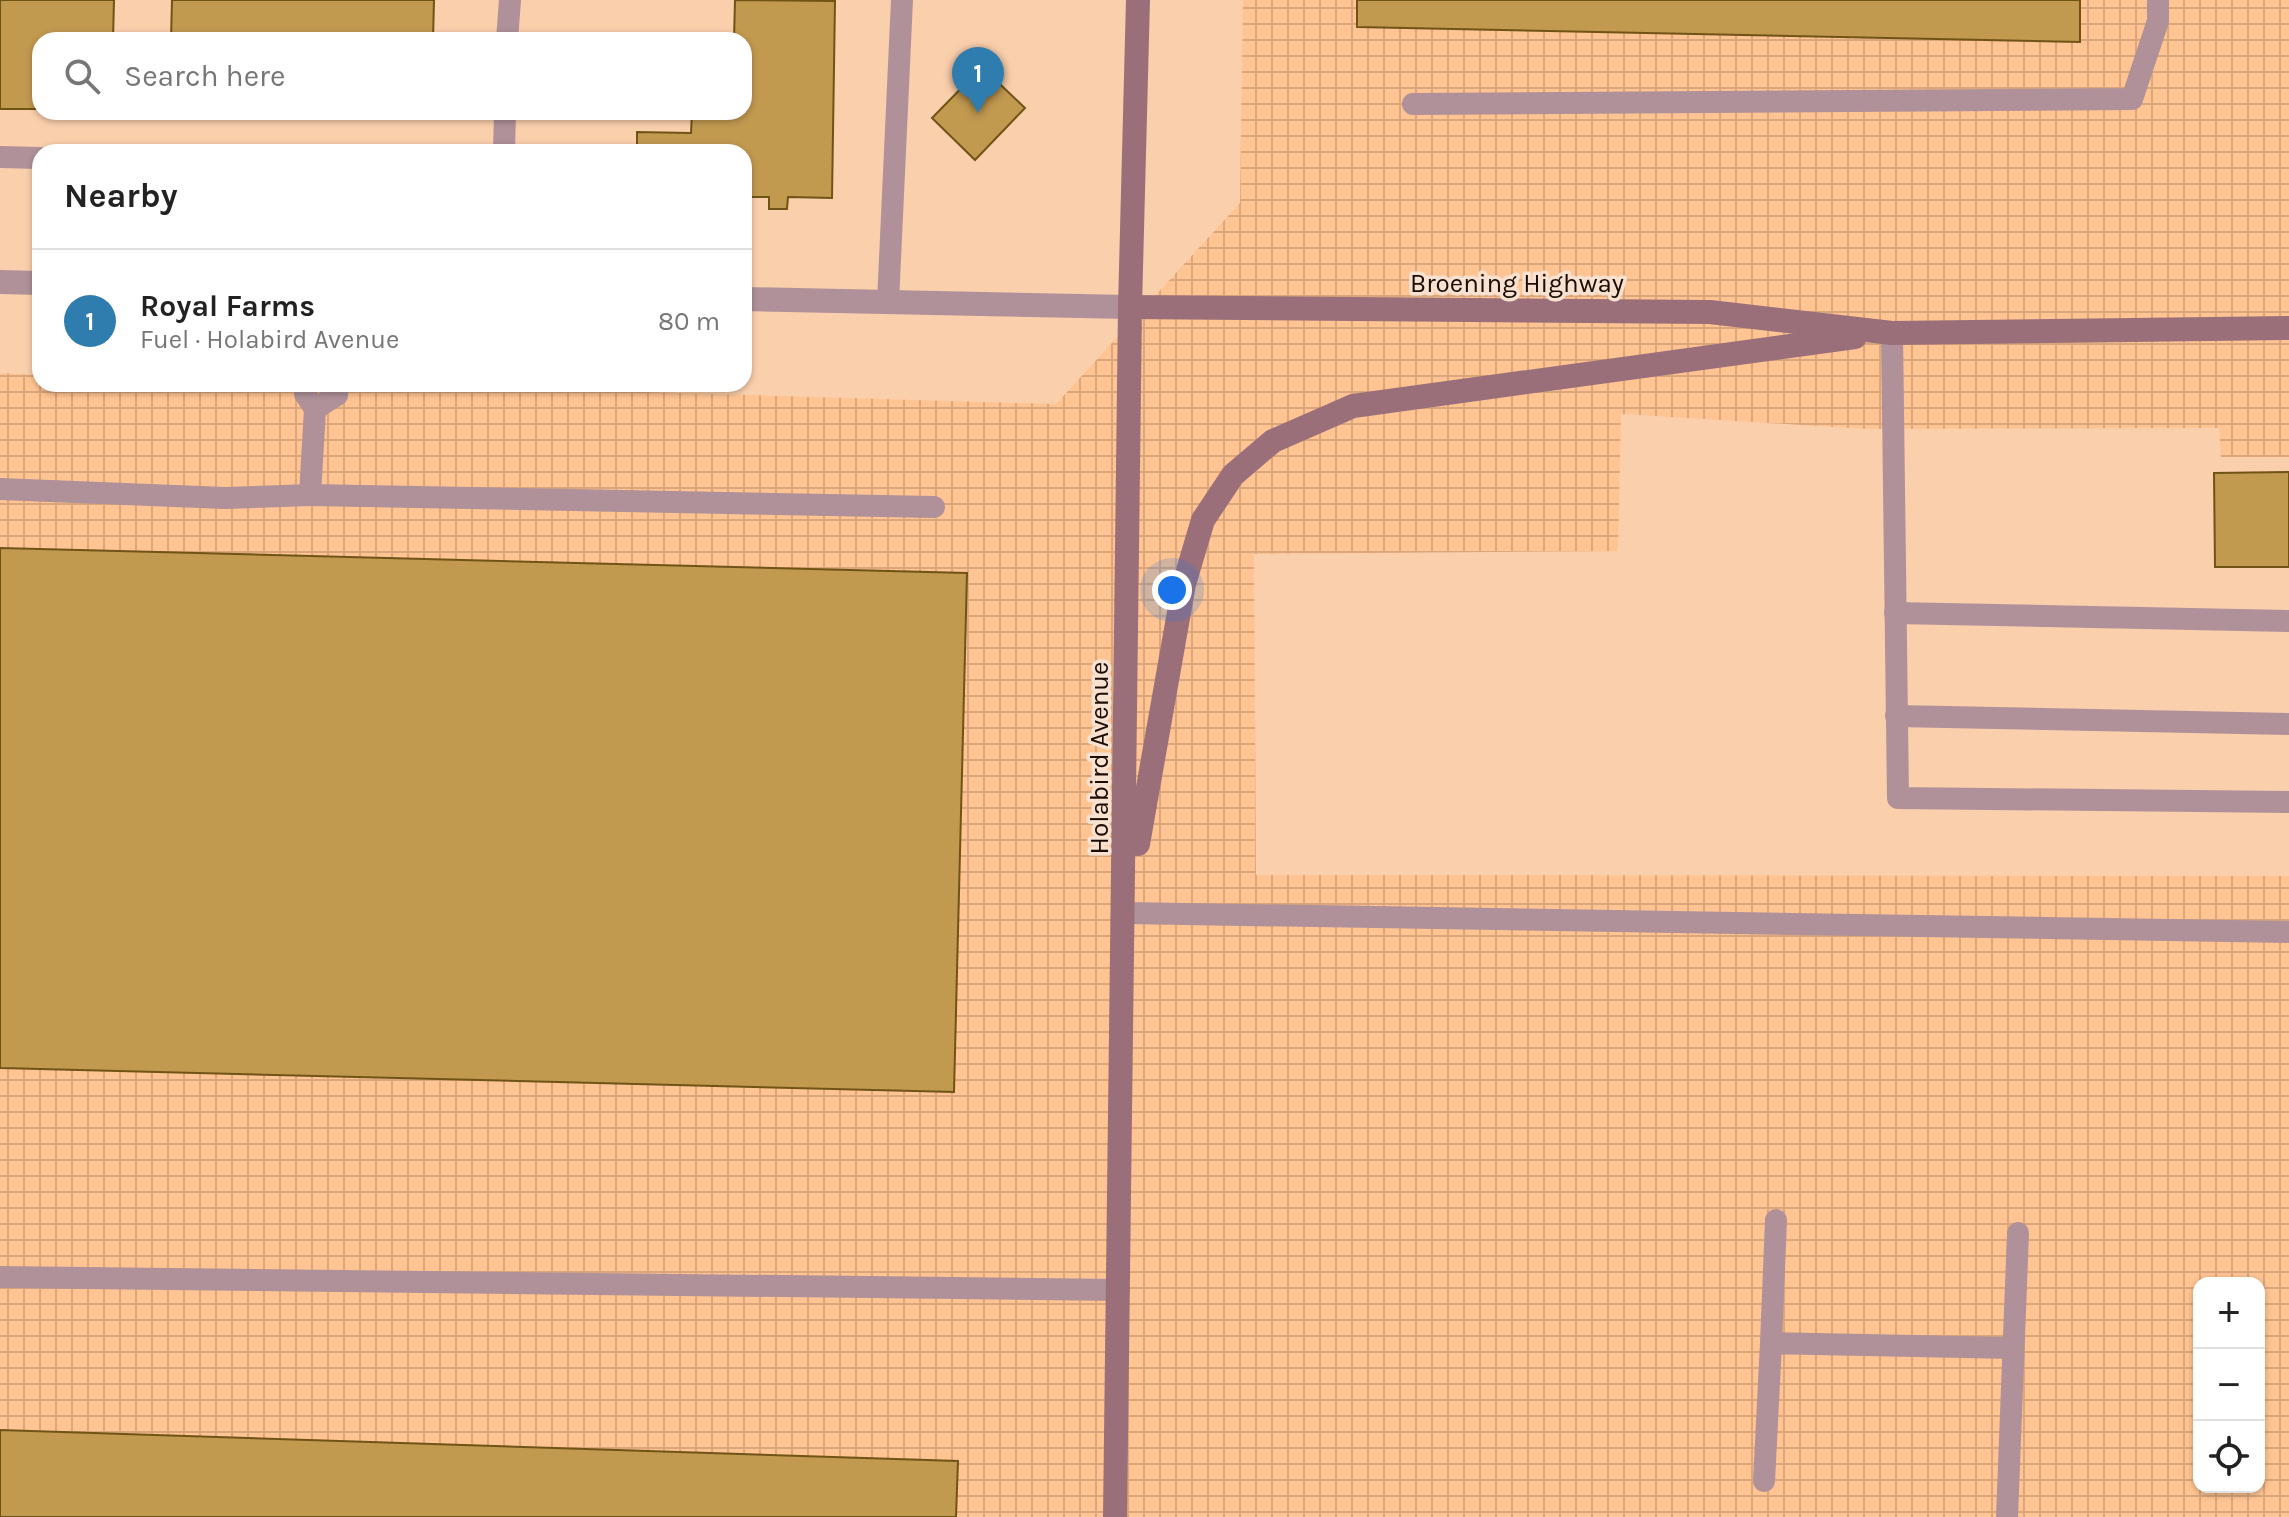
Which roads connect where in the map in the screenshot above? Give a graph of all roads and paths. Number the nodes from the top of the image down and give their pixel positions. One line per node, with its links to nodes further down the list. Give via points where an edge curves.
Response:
1 (510, 0): 5 (lane)
2 (902, 0): 14 (lane)
3 (1138, 0): 15 (main road, Holabird Avenue)
4 (2158, 0): 6 (lane, via 2158,21 2132,99)
5 (508, 32)
6 (1413, 104)
7 (505, 120): 8 (lane)
8 (504, 144)
9 (0, 157): 10 (lane)
10 (32, 158)
11 (0, 282): 12 (street)
12 (32, 283)
13 (752, 299): 14 (street, Broening Highway)
14 (888, 302): 15 (street, Broening Highway)
15 (1130, 307): 17 (main road, Broening Highway, via 1710,312); 29 (main road, Holabird Avenue)
16 (2289, 328): 17 (main road, Broening Highway)
17 (1892, 333): 24 (lane); 29 (main road, via 1353,406 1273,441 1233,475 1203,520 1184,584)
18 (305, 392): 20 (lane)
19 (337, 392): 20 (lane)
20 (315, 409): 22 (lane)
21 (0, 489): 22 (lane, via 225,498)
22 (310, 495): 23 (lane)
23 (934, 507)
24 (1895, 613): 25 (lane); 26 (lane)
25 (2289, 621)
26 (1896, 716): 27 (lane); 28 (lane, via 1898,798)
27 (2289, 724)
28 (2289, 802)
29 (1125, 913): 30 (lane); 34 (main road, Holabird Avenue)
30 (2289, 932)
31 (1776, 1220): 35 (lane)
32 (2018, 1233): 36 (lane)
33 (0, 1277): 34 (lane)
34 (1119, 1290): 38 (main road, Holabird Avenue)
35 (1771, 1343): 36 (lane); 37 (lane)
36 (2013, 1348): 39 (lane)
37 (1764, 1481)
38 (1115, 1517)
39 (2007, 1517)

